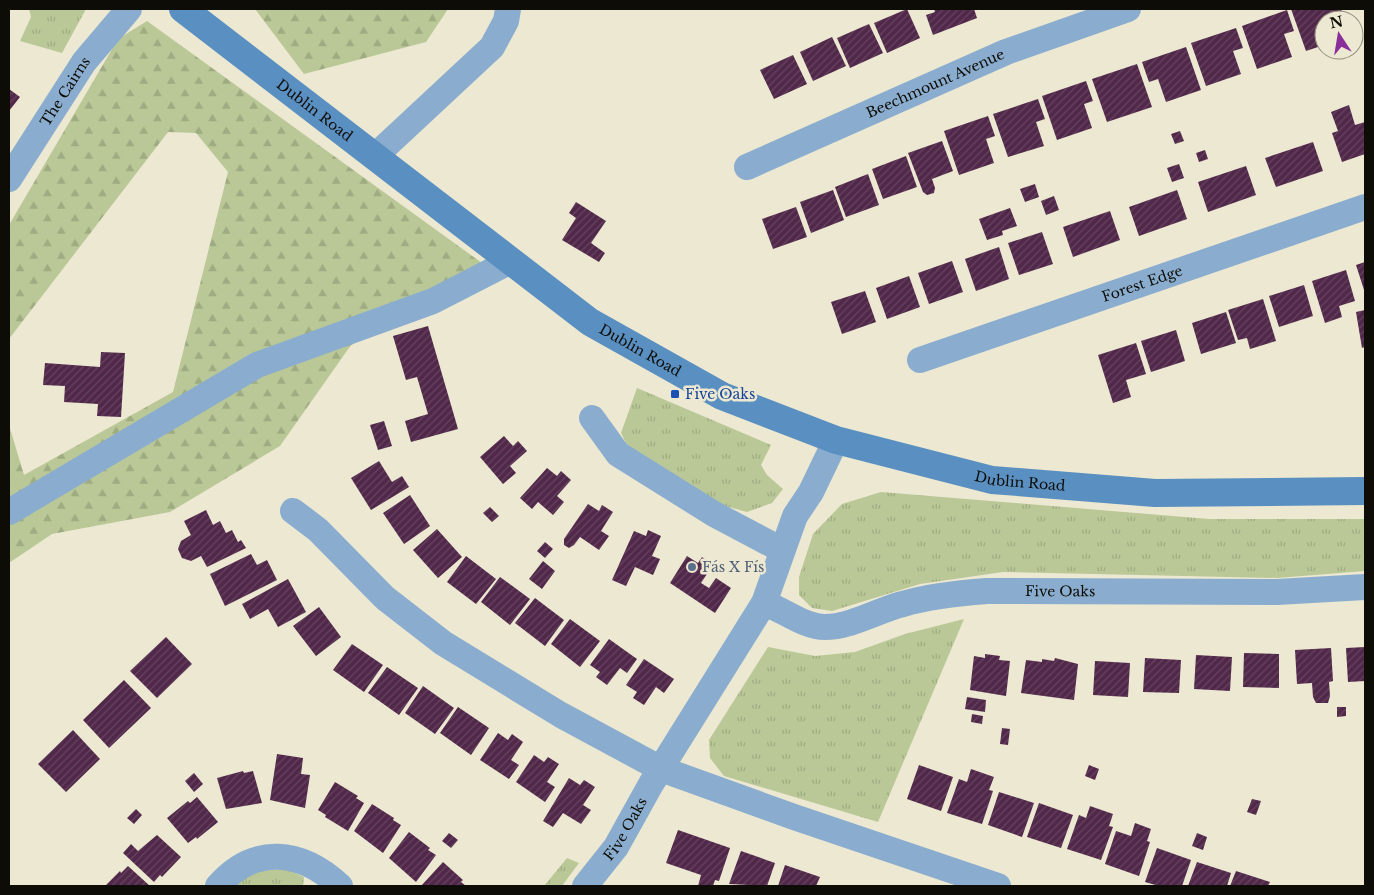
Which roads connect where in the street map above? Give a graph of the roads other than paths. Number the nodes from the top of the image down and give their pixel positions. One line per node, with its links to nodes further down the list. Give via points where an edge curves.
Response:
1 (129, 9): 7 (street, The Cairns, via 84,62)
2 (183, 9): 5 (main road, Dublin Road)
3 (508, 9): 5 (street, via 506,22 492,47)
4 (1128, 9): 6 (street, Beechmount Avenue, via 1006,52)
5 (375, 156): 9 (main road, Dublin Road)
6 (747, 167)
7 (9, 179)
8 (1365, 207): 10 (street, Forest Edge)
9 (511, 261): 12 (main road, Dublin Road, via 603,331 722,396); 15 (street, via 432,301 257,365)
10 (920, 360)
11 (592, 418): 16 (street, via 618,454 714,514)
12 (836, 440): 13 (main road, Dublin Road, via 992,480 1154,493); 16 (street, Five Oaks, via 795,516)
13 (1365, 491)
14 (293, 511): 19 (street, via 318,530 384,598 443,643 561,715)
15 (9, 512)
16 (782, 550): 18 (street, Five Oaks)
17 (1365, 587): 18 (street, Five Oaks, via 1277,592 987,591 951,594 903,604 825,627 808,623)
18 (764, 603): 19 (street, Five Oaks)
19 (661, 769): 22 (street, Five Oaks, via 616,847); 23 (street)
20 (218, 886): 21 (street, via 232,871 263,856 296,860 326,874)
21 (340, 886)
22 (585, 886)
23 (998, 886)

